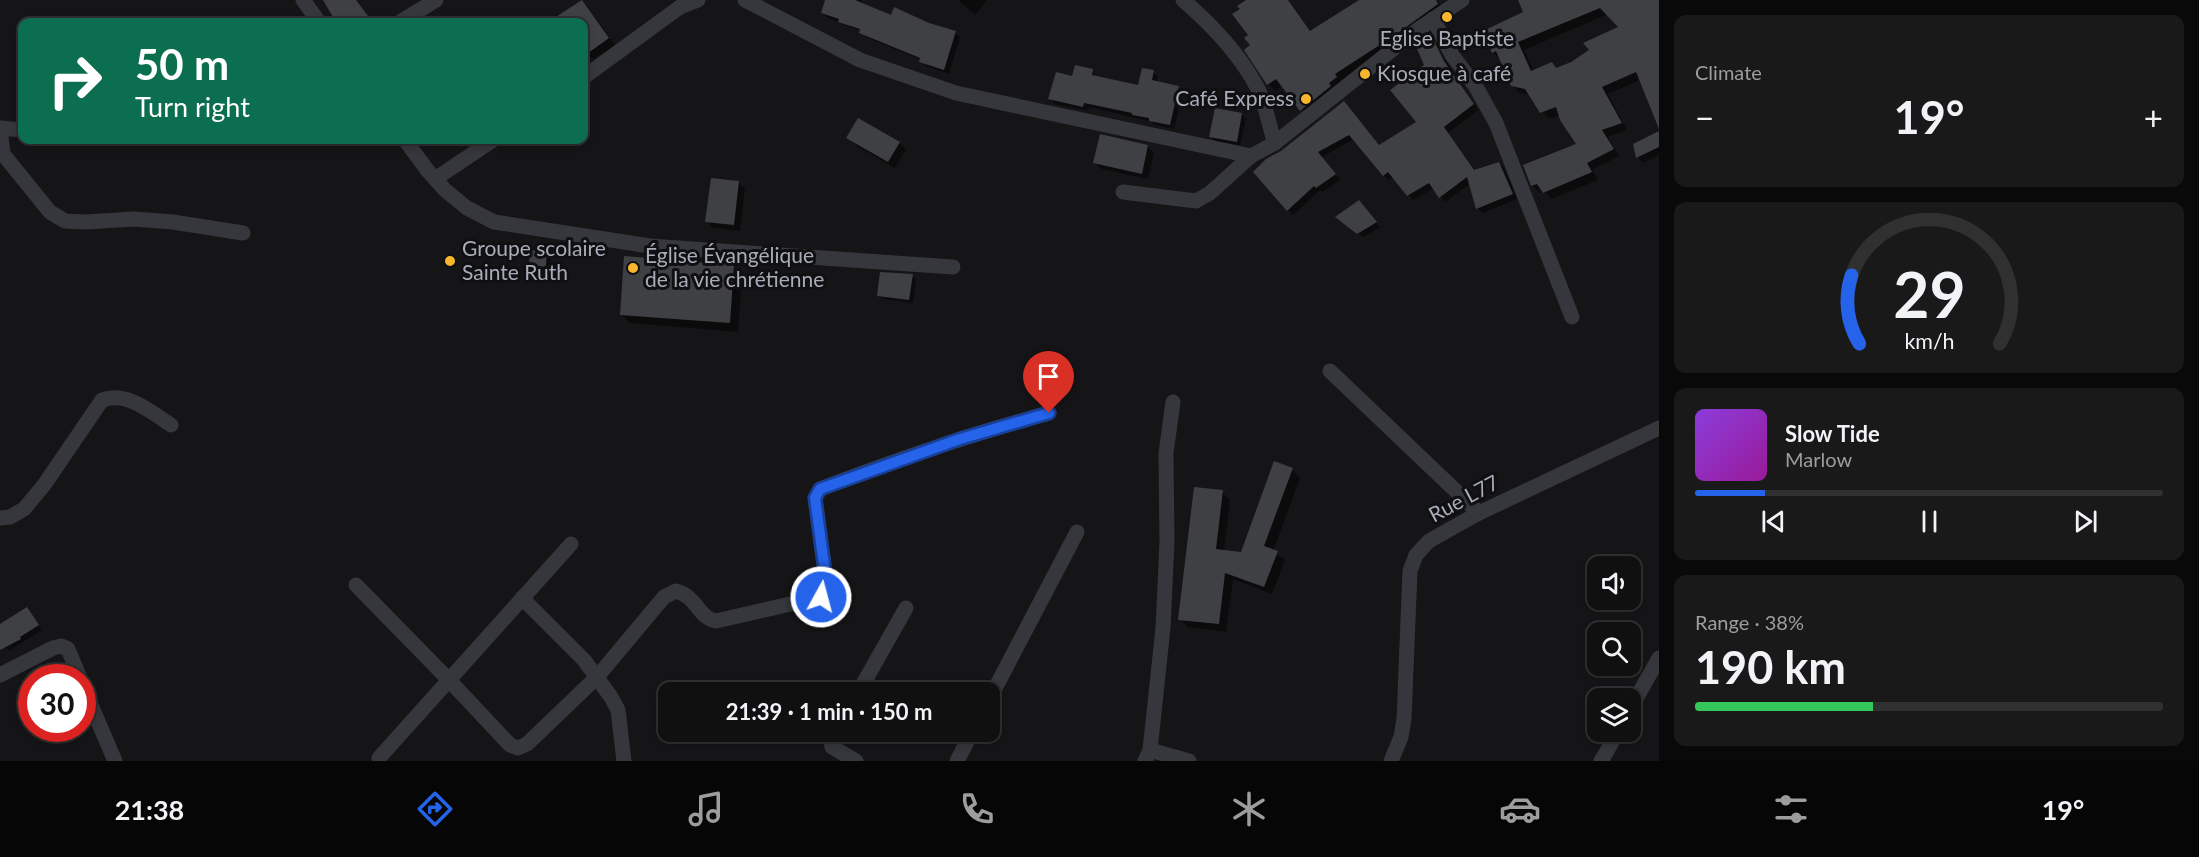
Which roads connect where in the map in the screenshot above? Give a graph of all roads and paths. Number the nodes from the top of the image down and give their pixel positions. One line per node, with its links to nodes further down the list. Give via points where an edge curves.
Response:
1 (303, 0): 7 (street)
2 (436, 0): 8 (street)
3 (698, 0): 10 (street, via 680,7)
4 (745, 0): 16 (street, via 860,60 956,93)
5 (1183, 0): 13 (street, via 1234,52 1258,91)
6 (1462, 0): 9 (street)
7 (316, 18)
8 (407, 18)
9 (1433, 19): 13 (street); 21 (street, via 1496,123)
10 (588, 74)
11 (0, 128): 12 (street); 19 (street, via 3,154 50,212 65,220 134,219)
12 (18, 130)
13 (1275, 143): 16 (street)
14 (408, 144): 17 (street)
15 (487, 144): 17 (street)
16 (1251, 156): 18 (street, via 1196,201)
17 (435, 179): 20 (street, via 467,208 494,222 650,246)
18 (1123, 192)
19 (243, 233)
20 (953, 267)
21 (1572, 317)
22 (1330, 371): 27 (street)
23 (1173, 402): 48 (street, via 1166,453 1163,628)
24 (1049, 413): 39 (street, via 960,439 820,489 815,498 825,594 716,621 710,620 687,594 676,591 664,597)
25 (171, 425): 28 (street, via 136,402 111,396 102,400 24,509)
26 (1659, 428): 27 (street, Rue L77)
27 (1479, 513): 55 (street, Rue L77, via 1429,541 1416,555 1410,571 1404,719)
28 (0, 518)
29 (1077, 532): 42 (street)
30 (571, 544): 32 (street)
31 (356, 585): 40 (street)
32 (522, 598): 39 (street); 40 (street)
33 (906, 608): 41 (street)
34 (1659, 658): 43 (street)
35 (22, 664): 36 (street, via 61,646 68,649)
36 (74, 664)
37 (18, 666): 38 (street)
38 (0, 675)
39 (597, 678): 40 (street, via 519,748 510,745); 51 (street, via 618,710)
40 (448, 679): 49 (street)
41 (864, 682)
42 (998, 682)
43 (1641, 690)
44 (96, 717): 50 (street)
45 (831, 742): 52 (street, via 832,747)
46 (967, 742): 53 (street)
47 (1612, 742): 56 (street)
48 (1148, 755): 54 (street)
49 (379, 758)
50 (115, 761)
51 (624, 761)
52 (856, 761)
53 (957, 761)
54 (1189, 761)
55 (1391, 761)
56 (1601, 761)

